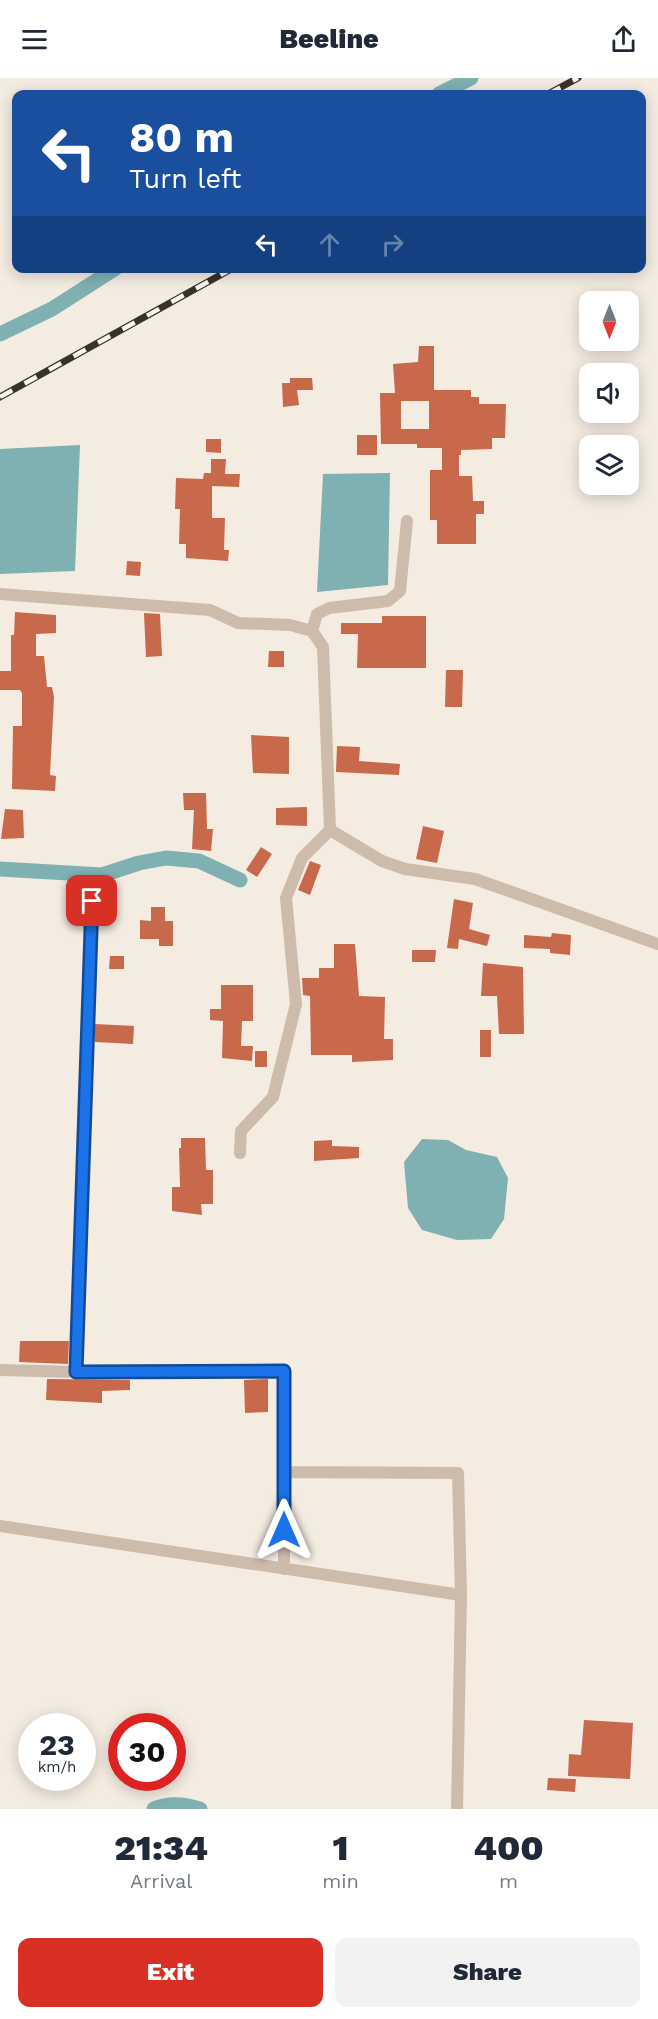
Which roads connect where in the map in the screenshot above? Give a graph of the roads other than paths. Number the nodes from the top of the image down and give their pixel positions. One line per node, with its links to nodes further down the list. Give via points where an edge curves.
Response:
1 (407, 521): 3 (street, via 396,598 329,608 317,614)
2 (0, 594): 3 (street, via 210,610 238,623 290,625)
3 (312, 631): 4 (street, via 323,647)
4 (330, 830): 6 (street, via 382,861 405,869 475,879); 7 (street, via 302,858 286,898 296,1004 273,1097 241,1131)
5 (92, 901): 9 (street)
6 (658, 945)
7 (240, 1154)
8 (0, 1370): 9 (street)
9 (76, 1372): 10 (street, via 284,1371)
10 (284, 1472): 12 (street); 13 (street, via 458,1473)
11 (0, 1526): 12 (street)
12 (284, 1569): 13 (street)
13 (460, 1595): 14 (street)
14 (457, 1809)

